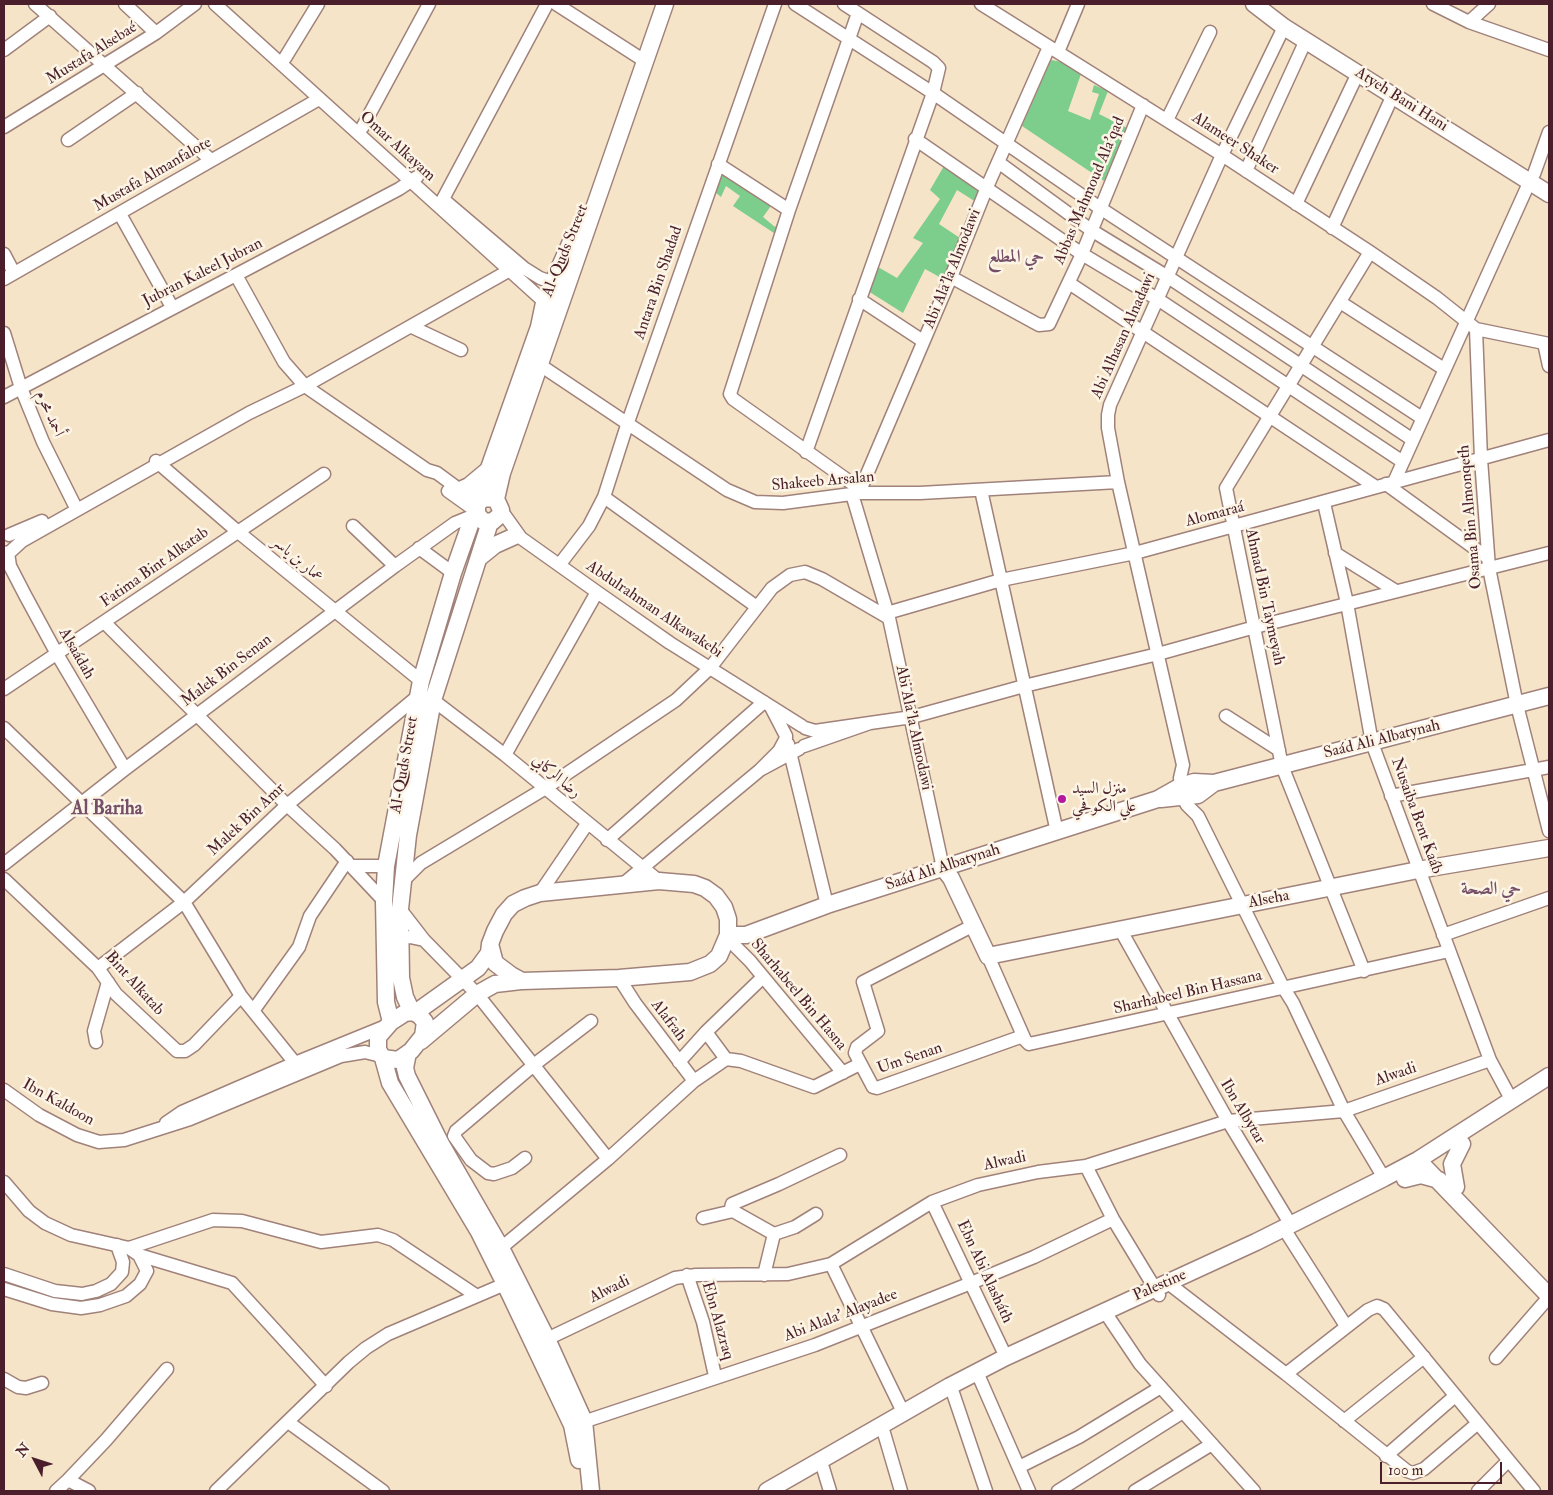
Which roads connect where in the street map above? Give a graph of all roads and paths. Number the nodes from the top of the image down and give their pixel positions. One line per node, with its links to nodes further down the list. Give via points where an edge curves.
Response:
1 (35, 4): 22 (street)
2 (125, 4): 26 (street)
3 (195, 4): 26 (street, Mustafa Alsebaé)
4 (215, 4): 39 (street, Omar Alkayam)
5 (226, 4): 32 (street, Omar Alkayam)
6 (318, 4): 32 (street)
7 (429, 4): 43 (street)
8 (547, 4): 58 (street)
9 (556, 4): 33 (street)
10 (655, 4): 33 (main road, Al-Quds Street)
11 (665, 4): 75 (main road)
12 (775, 4): 51 (street, Antara Bin Shadad)
13 (796, 4): 27 (street)
14 (844, 4): 21 (street)
15 (981, 4): 30 (street, Alameer Shaker)
16 (1078, 4): 30 (street, Abi Ala'la Almodawi)
17 (1254, 4): 24 (main road, Atyeh Bani Hani)
18 (1267, 4): 53 (main road)
19 (1433, 4): 23 (street)
20 (1489, 4): 23 (street)
21 (858, 13): 27 (street); 36 (street, via 938,66)
22 (50, 16): 29 (street); 34 (street)
23 (1469, 22): 31 (street)
24 (1284, 27): 28 (main road, Atyeh Bani Hani); 48 (street, Abi Alhasan Alnadawi)
25 (1210, 32): 41 (street)
26 (156, 34): 34 (street, Mustafa Alsebaé)
27 (849, 39): 36 (street); 61 (street)
28 (1306, 40): 35 (main road, Atyeh Bani Hani); 52 (street)
29 (4, 50)
30 (1053, 50): 40 (street, Alameer Shaker); 47 (street, Abi Ala'la Almodawi)
31 (1549, 50)
32 (285, 58): 43 (street, Omar Alkayam)
33 (640, 58): 75 (main road, Al-Quds Street, via 565,259)
34 (106, 65): 37 (street); 42 (street, Mustafa Alsebaé)
35 (1358, 73): 38 (main road, Atyeh Bani Hani); 59 (street)
36 (933, 93): 46 (street); 47 (street)
37 (137, 94): 45 (street); 49 (street)
38 (1393, 95): 53 (main road, Atyeh Bani Hani); 63 (street)
39 (319, 99): 49 (street, Mustafa Almanfalote); 54 (street, Omar Alkayam)
40 (1143, 105): 41 (street, Alameer Shaker); 60 (street, Abbas Mahmoud Ala'qad)
41 (1167, 120): 48 (street, Alameer Shaker)
42 (4, 127)
43 (362, 128): 54 (street, Omar Alkayam)
44 (1549, 132): 53 (street)
45 (68, 140)
46 (915, 140): 56 (street); 76 (street)
47 (1006, 144): 50 (street, Abi Ala'la Almodawi); 60 (street)
48 (1222, 155): 52 (street, Alameer Shaker); 68 (street, Abi Alhasan Alnadawi)
49 (211, 160): 62 (street, Mustafa Almanfalote)
50 (998, 162): 56 (street, Abi Ala'la Almodawi); 64 (street)
51 (718, 164): 61 (street); 101 (street, Antara Bin Shadad)
52 (1246, 171): 59 (street, Alameer Shaker)
53 (1532, 178): 55 (main road); 57 (main road, Atyeh Bani Hani); 82 (street)
54 (414, 179): 58 (street, Omar Alkayam); 69 (street, Omar Alkayam); 70 (street, Jubran Kaleel Jubran)
55 (1549, 183)
56 (987, 187): 67 (street); 72 (street, Abi Ala'la Almodawi)
57 (1549, 194)
58 (443, 199): 75 (street, Omar Alkayam, via 524,268)
59 (1296, 204): 63 (street, Alameer Shaker)
60 (1100, 208): 64 (street, Abbas Mahmoud Ala'qad); 68 (street)
61 (789, 210): 104 (street, via 730,394)
62 (120, 214): 71 (street, Mustafa Almanfalote); 80 (street)
63 (1332, 228): 65 (street, Alameer Shaker)
64 (1091, 230): 67 (street, Abbas Mahmoud Ala'qad); 73 (street)
65 (1370, 252): 78 (street, Ahmad Bin Taymeyah); 82 (street, Alameer Shaker)
66 (4, 254): 71 (street)
67 (1082, 254): 74 (street, Abbas Mahmoud Ala'qad); 77 (street)
68 (1176, 256): 73 (street, Abi Alhasan Alnadawi); 89 (street)
69 (510, 270): 79 (street, Omar Alkayam); 83 (street)
70 (236, 275): 80 (street, Jubran Kaleel Jubran); 95 (street, via 284,362)
71 (9, 276)
72 (951, 277): 74 (street, Abbas Mahmoud Ala'qad, via 1041,326 1051,322); 87 (street, Abi Ala'la Almodawi)
73 (1168, 277): 77 (street, Abi Alhasan Alnadawi); 93 (street)
74 (1069, 283): 86 (street)
75 (559, 285): 79 (main road, Al-Quds Street); 81 (main road)
76 (859, 299): 87 (street); 104 (street)
77 (1159, 300): 86 (street, Abi Alhasan Alnadawi); 96 (street)
78 (1340, 302): 89 (street, Ahmad Bin Taymeyah); 94 (street)
79 (544, 303): 81 (street, Omar Alkayam); 108 (main road, Al-Quds Street, via 540,327)
80 (172, 307): 97 (street, Jubran Kaleel Jubran)
81 (559, 312): 91 (main road)
82 (1466, 319): 84 (street, Alameer Shaker); 94 (street)
83 (412, 327): 90 (street); 95 (street)
84 (1476, 328): 88 (street); 105 (street, Osama Bin Almonqeth)
85 (4, 333): 97 (street, أحمد محرم)
86 (1144, 333): 99 (street); 111 (street, Abi Alhasan Alnadawi, via 1108,410)
87 (923, 341): 115 (street, Abi Ala'la Almodawi)
88 (1547, 343): 92 (street)
89 (1313, 348): 93 (street, Ahmad Bin Taymeyah); 100 (street)
90 (461, 350)
91 (540, 365): 101 (street, Shakeeb Arsalan); 119 (main road)
92 (1549, 366)
93 (1300, 367): 96 (street, Ahmad Bin Taymeyah); 102 (street)
94 (1444, 368): 100 (street)
95 (305, 386): 106 (street); 109 (street)
96 (1288, 387): 99 (street, Ahmad Bin Taymeyah); 107 (street)
97 (21, 388): 98 (street, Jubran Kaleel Jubran); 118 (street, أحمد محرم)
98 (4, 397)
99 (1270, 416): 112 (street); 121 (street, Ahmad Bin Taymeyah, via 1227,484)
100 (1422, 418): 102 (street)
101 (628, 422): 115 (street, Shakeeb Arsalan, via 744,499 767,504); 116 (street, Antara Bin Shadad)
102 (1412, 440): 107 (street)
103 (1549, 440): 105 (street, Alomaraá)
104 (806, 452): 115 (street)
105 (1481, 459): 112 (street, Alomaraá); 131 (street, Osama Bin Almonqeth)
106 (161, 461): 118 (street); 122 (street, عمار بن ياسر); 126 (street)
107 (1403, 462): 112 (street)
108 (488, 469): 113 (main road, via 475,482); 119 (main road, Al-Quds Street, via 482,488)
109 (427, 470): 113 (street, via 437,473); 119 (street, via 433,479)
110 (324, 474): 122 (street, Fatima Bint Alkatab)
111 (1118, 482): 114 (street, Shakeeb Arsalan); 128 (street, Abi Alhasan Alnadawi)
112 (1385, 485): 117 (street, Alomaraá); 131 (street)
113 (460, 490): 119 (street)
114 (981, 490): 115 (street, Shakeeb Arsalan); 135 (street)
115 (857, 492): 141 (street, Abi Ala'la Almodawi)
116 (604, 497): 132 (street, Antara Bin Shadad, via 588,526); 139 (street)
117 (1324, 503): 121 (street, Alomaraá); 129 (street, Nusaiba Bent Kaáb)
118 (74, 504): 123 (street, via 19,532)
119 (486, 510): 124 (street, Abdulrahman Alkawakebi); 125 (street, Malek Bin Senan, via 455,523); 130 (main road); 134 (main road, Al-Quds Street, via 471,522)
120 (353, 526): 133 (street)
121 (1232, 527): 128 (street, Alomaraá); 143 (street, Ahmad Bin Taymeyah)
122 (237, 531): 140 (street, عمار بن ياسر); 142 (street, Fatima Bint Alkatab)
123 (6, 532): 126 (street, Alsaádah, via 14,539)
124 (518, 537): 130 (main road, via 495,545); 132 (street, Abdulrahman Alkawakebi)
125 (419, 548): 133 (street, Malek Bin Senan); 134 (street)
126 (8, 551): 144 (street, Alsaádah, via 16,579)
127 (1549, 552): 131 (street)
128 (1135, 553): 135 (street, Alomaraá); 145 (street, Abi Alhasan Alnadawi)
129 (1335, 553): 136 (street); 138 (street, Nusaiba Bent Kaáb)
130 (478, 560): 149 (main road)
131 (1489, 563): 136 (street); 152 (street, Osama Bin Almonqeth)
132 (560, 564): 137 (street, Abdulrahman Alkawakebi)
133 (395, 566): 140 (street, Malek Bin Senan)
134 (453, 573): 149 (main road, Al-Quds Street)
135 (1000, 580): 141 (street, Alomaraá); 147 (street)
136 (1396, 591): 138 (street)
137 (596, 592): 146 (street, Abdulrahman Alkawakebi); 161 (street)
138 (1347, 603): 143 (street); 159 (street, Nusaiba Bent Kaáb)
139 (757, 607): 141 (street, via 784,579 805,572); 146 (street)
140 (334, 611): 149 (street, عمار بن ياسر); 153 (street, Malek Bin Senan)
141 (888, 615): 155 (street, Abi Ala'la Almodawi)
142 (104, 622): 144 (street, Fatima Bint Alkatab); 153 (street)
143 (1255, 626): 145 (street); 162 (street, Ahmad Bin Taymeyah)
144 (57, 654): 148 (street, Fatima Bint Alkatab); 164 (street, Alsaádah)
145 (1158, 654): 147 (street); 167 (street, Abi Alhasan Alnadawi, via 1183,765 1192,775)
146 (710, 668): 151 (street, Abdulrahman Alkawakebi); 166 (street, via 676,700)
147 (1024, 686): 155 (street); 173 (street)
148 (4, 689)
149 (424, 692): 161 (street, رضا الركابي); 170 (street, Malek Bin Amr); 178 (main road, Al-Quds Street); 184 (main road)
150 (1549, 696): 152 (main road, Saád Ali Albatynah)
151 (767, 704): 157 (street, Abdulrahman Alkawakebi); 160 (street, Abdulrahman Alkawakebi); 174 (street)
152 (1516, 705): 159 (main road, Saád Ali Albatynah); 165 (street, Osama Bin Almonqeth)
153 (197, 715): 164 (street, Malek Bin Senan); 170 (street)
154 (1226, 716): 162 (street)
155 (912, 717): 156 (street); 180 (street, Abi Ala'la Almodawi)
156 (870, 723): 157 (street, via 815,731); 160 (street)
157 (804, 727): 160 (street, via 809,737); 160 (street, via 791,727)
158 (4, 728): 169 (street)
159 (1372, 743): 162 (main road, Saád Ali Albatynah); 168 (street, Nusaiba Bent Kaáb)
160 (793, 744): 179 (street, via 779,752); 191 (street)
161 (505, 756): 166 (street, رضا الركابي)
162 (1280, 758): 167 (main road, Saád Ali Albatynah); 186 (street, Ahmad Bin Taymeyah)
163 (1549, 767): 165 (street)
164 (125, 769): 169 (street, Malek Bin Senan)
165 (1532, 770): 168 (street); 172 (street, Osama Bin Almonqeth)
166 (544, 789): 171 (street, رضا الركابي); 184 (street, via 421,863)
167 (1189, 790): 173 (main road, Saád Ali Albatynah); 192 (street, via 1198,816)
168 (1391, 796): 181 (street, Nusaiba Bent Kaáb)
169 (81, 803): 176 (street, Malek Bin Senan); 190 (street)
170 (288, 805): 177 (street); 190 (street, Malek Bin Amr)
171 (587, 824): 174 (street, رضا الركابي); 187 (street)
172 (1549, 831)
173 (1058, 832): 180 (main road, Saád Ali Albatynah)
174 (607, 840): 179 (street, رضا الركابي)
175 (1549, 848): 181 (main road, Alseha)
176 (4, 864)
177 (349, 864): 178 (street); 189 (street); 213 (street, via 310,916 299,947)
178 (386, 866): 189 (main road, Al-Quds Street)
179 (642, 867): 183 (street, رضا الركابي); 185 (street)
180 (943, 868): 191 (main road, Saád Ali Albatynah); 194 (main road, Abi Ala'la Almodawi, via 952,878)
181 (1418, 870): 186 (main road, Alseha); 196 (street, Nusaiba Bent Kaáb)
182 (4, 879): 203 (street, Bint Alkatab)
183 (659, 881): 185 (main road); 197 (main road, via 694,884 716,896 728,919)
184 (401, 883): 193 (main road)
185 (623, 884): 187 (main road)
186 (1332, 888): 192 (main road, Alseha); 204 (street, Ahmad Bin Taymeyah)
187 (540, 894): 200 (main road, via 525,898 508,909)
188 (1549, 898): 196 (street)
189 (384, 901): 217 (main road, Al-Quds Street)
190 (184, 902): 203 (street, Malek Bin Amr); 212 (street)
191 (827, 905): 197 (main road, Saád Ali Albatynah, via 746,935)
192 (1243, 906): 195 (main road, Alseha); 210 (street)
193 (400, 910): 198 (main road); 199 (street)
194 (974, 925): 202 (main road, Abi Ala'la Almodawi); 227 (street, Um Senan, via 863,982 878,1031 854,1050)
195 (1120, 929): 202 (main road, Alseha); 215 (street, Ibn Albytar)
196 (1443, 935): 201 (street, Nusaiba Bent Kaáb)
197 (728, 937): 205 (street, Sharhabeel Bin Hasna); 207 (main road, via 719,956 699,970)
198 (400, 938): 199 (street); 214 (main road, via 403,990)
199 (424, 940): 206 (street)
200 (490, 944): 206 (main road, via 484,960); 208 (main road, via 495,963)
201 (1449, 952): 204 (street, Sharhabeel Bin Hassana); 224 (street, Nusaiba Bent Kaáb)
202 (988, 956): 219 (street)
203 (98, 968): 209 (street, Bint Alkatab)
204 (1364, 971): 210 (street, Sharhabeel Bin Hassana)
205 (763, 977): 218 (street); 229 (street, Sharhabeel Bin Hasna)
206 (464, 978): 211 (street); 214 (main road)
207 (620, 978): 208 (main road); 225 (street, Alafrah)
208 (522, 981): 211 (main road, via 495,984)
209 (108, 982): 212 (street, Bint Alkatab, via 172,1049 180,1052 194,1045); 220 (street, via 94,1031)
210 (1283, 987): 215 (street, Sharhabeel Bin Hassana); 236 (street)
211 (477, 994): 221 (main road); 226 (street)
212 (241, 996): 213 (street)
213 (253, 1011): 228 (street)
214 (414, 1012): 217 (main road, via 404,1013); 221 (main road, via 423,1018 426,1027)
215 (1167, 1015): 219 (street, Sharhabeel Bin Hassana, via 1033,1044 1026,1043); 237 (street, Ibn Albytar)
216 (591, 1021): 226 (street)
217 (388, 1024): 222 (main road, via 378,1037 378,1050); 228 (street)
218 (706, 1032): 223 (street); 225 (street)
219 (1023, 1036): 227 (street, Um Senan, via 880,1088 873,1086)
220 (96, 1042)
221 (414, 1048): 222 (main road, via 393,1061); 235 (main road, via 405,1068)
222 (382, 1057): 228 (street, via 356,1052); 235 (main road, via 390,1083)
223 (726, 1059): 229 (street, via 741,1061 814,1087); 231 (street)
224 (1490, 1060): 234 (street, Nusaiba Bent Kaáb); 236 (street, Alwadi)
225 (679, 1062): 231 (street, Alafrah)
226 (535, 1064): 240 (street, via 454,1136 471,1160 488,1173 512,1168); 241 (street)
227 (860, 1064): 229 (street)
228 (297, 1068): 233 (street, Ibn Kaldoon, via 157,1131 124,1140 99,1142 40,1115)
229 (843, 1073)
230 (1549, 1076): 234 (main road, Palestine)
231 (694, 1081): 241 (street)
232 (1549, 1088): 238 (main road, Palestine)
233 (4, 1090)
234 (1511, 1099): 242 (main road, Palestine)
235 (414, 1107): 256 (main road); 262 (main road)
236 (1344, 1111): 237 (street, Alwadi); 244 (street)
237 (1228, 1121): 243 (street, Alwadi); 254 (street, Ibn Albytar)
238 (1462, 1144): 242 (main road, Palestine); 248 (main road, via 1452,1164)
239 (840, 1155): 250 (street, via 732,1204)
240 (525, 1158)
241 (608, 1159): 256 (street)
242 (1425, 1162): 244 (main road, Palestine); 245 (main road, Palestine); 246 (main road); 248 (main road)
243 (1086, 1166): 249 (street, Alwadi, via 1008,1177); 253 (street)
244 (1384, 1178): 254 (main road, Palestine)
245 (1405, 1179): 246 (main road, via 1421,1175); 254 (main road, Palestine)
246 (1438, 1180): 268 (main road)
247 (4, 1182): 257 (street, via 28,1211 45,1223 71,1235)
248 (1456, 1187): 264 (main road)
249 (932, 1202): 258 (street, Alwadi); 263 (street, Ebn Abi Alasháth)
250 (734, 1211): 252 (street); 255 (street)
251 (816, 1214): 255 (street, via 796,1227)
252 (704, 1218)
253 (1113, 1218): 263 (street, Abi Alala' Alayadee); 266 (street)
254 (1290, 1230): 266 (main road, Palestine); 270 (street, Ibn Albytar)
255 (774, 1234): 261 (street)
256 (501, 1248): 272 (main road)
257 (129, 1249): 259 (street, via 122,1272 111,1284 82,1294 55,1291); 265 (street, via 145,1263 147,1270 140,1284 126,1296 100,1305 81,1308 52,1304); 267 (street, via 213,1220 242,1220 321,1242 378,1235 393,1240); 282 (street, via 232,1283)
258 (831, 1264): 261 (street, Alwadi, via 807,1271); 271 (street)
259 (4, 1274)
260 (686, 1275): 261 (street, Alwadi); 272 (street, Alwadi); 278 (street, Ebn Alazraq, via 703,1322)
261 (764, 1275)
262 (506, 1284): 267 (street); 290 (main road)
263 (971, 1284): 271 (street, Abi Alala' Alayadee); 273 (street, Ebn Abi Alasháth)
264 (1549, 1287)
265 (4, 1289)
266 (1165, 1289): 269 (main road, Palestine); 273 (main road, Palestine); 277 (street)
267 (477, 1296): 282 (street, via 388,1334 349,1362)
268 (1549, 1297): 275 (street)
269 (1109, 1318): 279 (main road, Palestine); 283 (street, via 1140,1364)
270 (1346, 1326): 274 (street, via 1371,1308 1381,1308); 277 (street)
271 (860, 1327): 278 (street, Abi Alala' Alayadee, via 772,1360); 286 (street)
272 (547, 1339): 290 (main road)
273 (1006, 1357): 286 (main road, Palestine)
274 (1424, 1357): 285 (street); 288 (street)
275 (1496, 1358)
276 (167, 1369): 299 (street)
277 (1286, 1374): 288 (street)
278 (714, 1376): 290 (street, Abi Alala' Alayadee)
279 (980, 1378): 284 (main road, Palestine); 297 (street)
280 (4, 1379): 281 (street, via 26,1388)
281 (42, 1383)
282 (326, 1386): 289 (street)
283 (1161, 1387): 287 (street); 297 (street, via 1079,1437)
284 (953, 1393): 292 (main road, Palestine); 309 (street)
285 (1456, 1396): 291 (street); 295 (street)
286 (903, 1412): 293 (main road, Palestine)
287 (1183, 1412): 294 (street); 311 (street)
288 (1344, 1421): 295 (street)
289 (288, 1422): 302 (street); 303 (street)
290 (578, 1423): 304 (main road); 305 (main road)
291 (1478, 1424): 295 (street, via 1417,1472 1407,1471); 296 (street)
292 (884, 1433): 293 (main road, Palestine); 308 (street)
293 (861, 1441): 298 (main road, Palestine); 306 (main road, Palestine)
294 (1212, 1444): 312 (street); 313 (street)
295 (1386, 1456)
296 (1508, 1461): 314 (street); 315 (street)
297 (1019, 1467): 310 (street)
298 (823, 1468): 306 (main road, Palestine); 307 (street)
299 (68, 1480): 300 (street); 301 (street)
300 (56, 1491)
301 (89, 1491)
302 (219, 1491)
303 (383, 1491)
304 (580, 1491)
305 (591, 1491)
306 (772, 1491)
307 (830, 1491)
308 (901, 1491)
309 (986, 1491)
310 (1029, 1491)
311 (1058, 1491)
312 (1135, 1491)
313 (1253, 1491)
314 (1478, 1491)
315 (1534, 1491)

